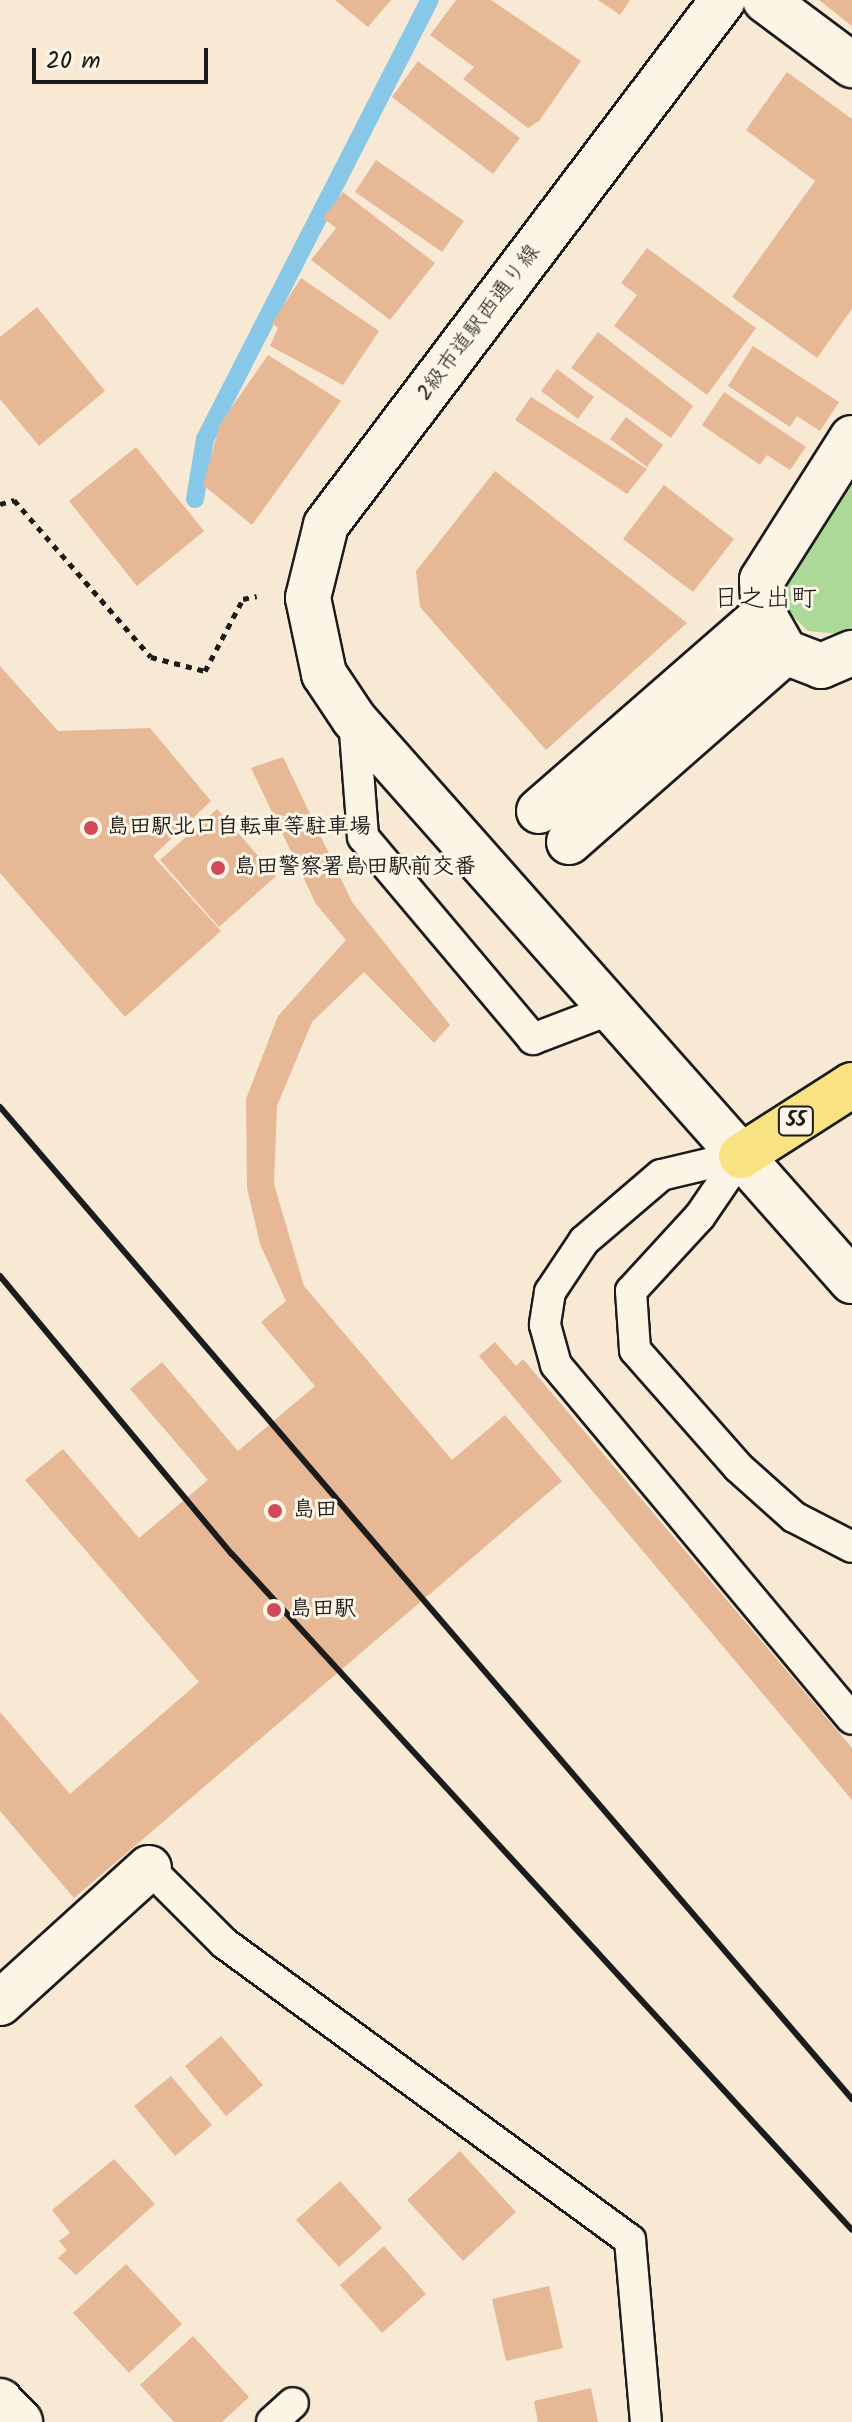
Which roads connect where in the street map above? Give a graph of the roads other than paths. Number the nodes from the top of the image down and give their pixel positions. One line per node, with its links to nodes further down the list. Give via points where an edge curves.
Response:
1 (723, 0): 7 (street, 2級市道駅西通り線, via 326,525 308,598 324,674)
2 (765, 0): 3 (street)
3 (852, 65)
4 (852, 438): 5 (street, via 762,580)
5 (774, 633): 6 (street, via 821,666); 8 (street); 9 (street)
6 (852, 653)
7 (354, 719): 10 (street); 10 (lane, via 363,837 533,1039)
8 (539, 811)
9 (569, 842)
10 (609, 1010): 12 (street)
11 (852, 1085): 12 (main road, 55)
12 (741, 1156): 13 (street); 14 (lane, via 700,1216 631,1291 635,1350 738,1467 794,1517); 15 (lane, via 661,1175 584,1241 550,1292 545,1325 556,1365)
13 (852, 1281)
14 (852, 1547)
15 (852, 1719)
16 (149, 1868): 17 (street); 20 (lane, via 236,1953 630,2240)
17 (0, 2003)
18 (0, 2401): 19 (street)
19 (20, 2422)
20 (646, 2422)

